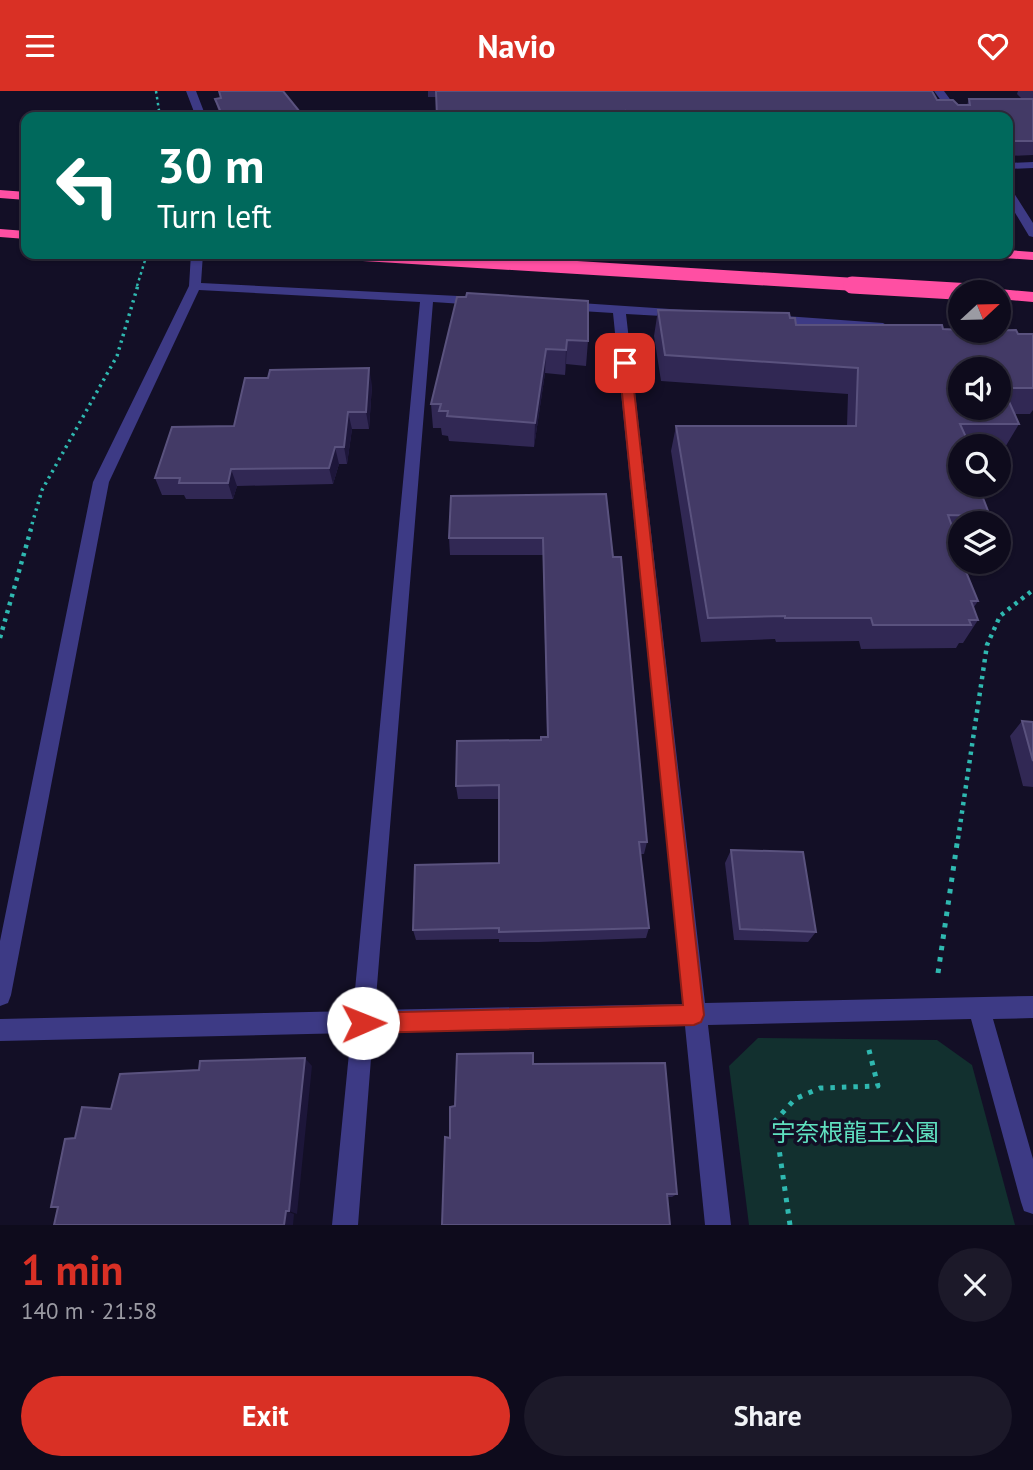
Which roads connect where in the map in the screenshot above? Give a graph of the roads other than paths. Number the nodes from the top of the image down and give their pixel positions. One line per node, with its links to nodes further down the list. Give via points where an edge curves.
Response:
1 (191, 91): 3 (street)
2 (939, 91): 4 (street)
3 (199, 112)
4 (954, 112)
5 (1033, 165): 6 (street)
6 (1013, 166)
7 (0, 194): 8 (highway)
8 (21, 196)
9 (1013, 200): 11 (street)
10 (1013, 226): 11 (street)
11 (1032, 228)
12 (0, 233): 13 (highway)
13 (21, 235)
14 (1013, 255): 15 (highway)
15 (1033, 256)
16 (197, 259): 18 (street)
17 (436, 259): 19 (highway, bridge)
18 (195, 286): 22 (street); 29 (street, via 101,482)
19 (948, 291)
20 (1012, 295): 21 (highway)
21 (1033, 297)
22 (427, 298): 23 (street); 33 (street)
23 (496, 302)
24 (550, 305): 25 (street)
25 (619, 309): 26 (street); 32 (street)
26 (688, 314)
27 (757, 318): 28 (street)
28 (895, 328)
29 (0, 995)
30 (1033, 1007): 31 (street)
31 (979, 1009): 32 (street); 35 (street)
32 (694, 1015): 33 (street); 37 (street)
33 (363, 1023): 34 (street); 36 (street)
34 (0, 1030)
35 (1033, 1202)
36 (345, 1225)
37 (718, 1225)

